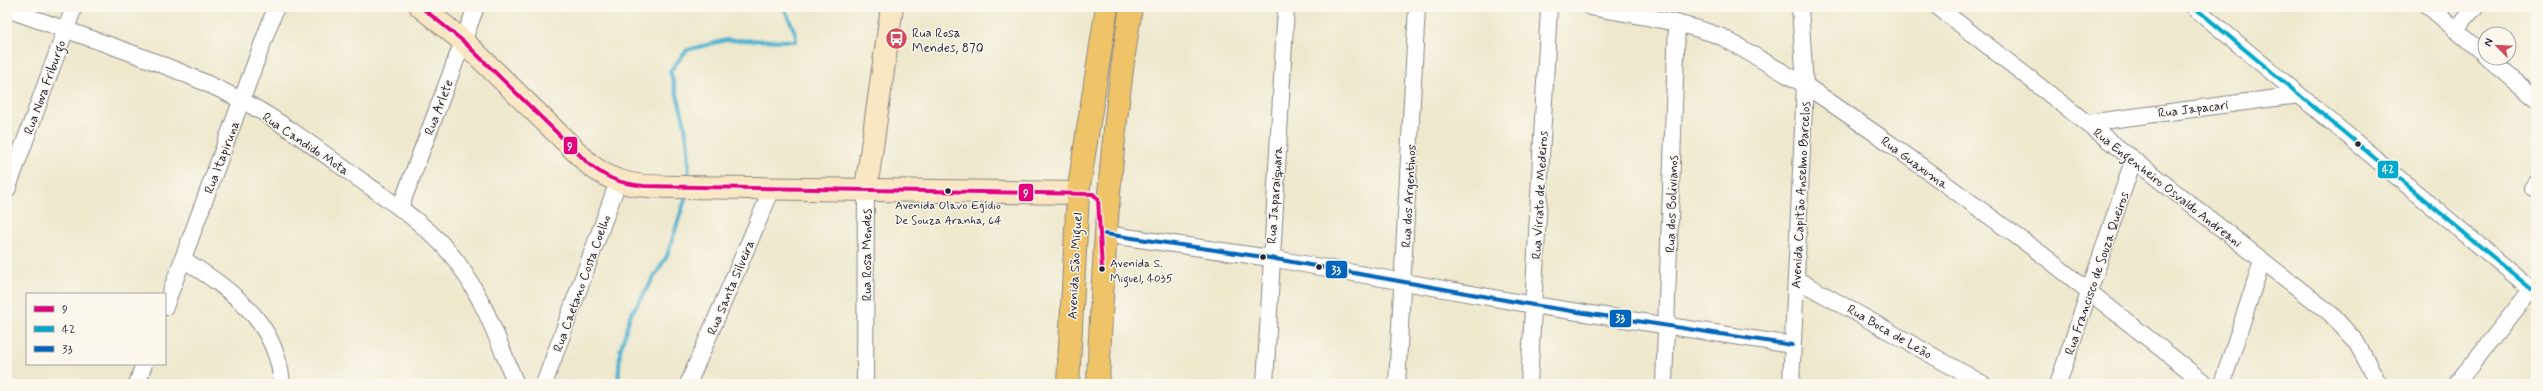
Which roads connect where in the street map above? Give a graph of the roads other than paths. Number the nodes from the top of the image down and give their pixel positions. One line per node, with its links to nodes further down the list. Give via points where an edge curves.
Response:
1 (74, 7): 19 (street, Rua Nova Friburgo)
2 (276, 7): 27 (street, Rua Itapiruna)
3 (421, 7): 21 (main road)
4 (476, 7): 21 (street, Rua Arlete)
5 (892, 7): 32 (main road, Rua Rosa Mendes)
6 (1107, 7): 34 (main road, Avenida São Miguel)
7 (1131, 7): 36 (main road)
8 (1286, 7): 37 (street, Rua Japaraiquara)
9 (1418, 7): 42 (street, Rua dos Argentinos)
10 (1549, 7): 46 (street, Rua Viriato de Medeiros)
11 (1590, 7): 18 (street, Rua Guaxuma)
12 (1800, 7): 24 (street, Avenida Capitão Anselmo Barcelos)
13 (1938, 7): 28 (street, Rua Engenheiro Osvaldo Andreani)
14 (2194, 7): 25 (street)
15 (2429, 7): 20 (street)
16 (2475, 7): 20 (street)
17 (7, 9): 19 (street, Rua Candido Mota)
18 (1676, 23): 24 (street, Rua Guaxuma, via 1722,37); 47 (street, Rua dos Bolivianos)
19 (65, 30): 27 (street, Rua Candido Mota, via 205,82); 33 (street, Rua Nova Friburgo)
20 (2456, 30): 22 (street)
21 (463, 41): 30 (main road, via 590,165); 35 (street, Rua Arlete)
22 (2477, 48)
23 (2497, 66): 26 (street)
24 (1805, 85): 41 (street, Avenida Capitão Anselmo Barcelos); 44 (street, Rua Guaxuma, via 1892,144)
25 (2299, 95): 28 (street, Rua Japacari); 43 (street)
26 (2536, 99)
27 (243, 101): 35 (street, Rua Candido Mota, via 295,134); 38 (street, Rua Itapiruna)
28 (2087, 123): 29 (street, Rua Engenheiro Osvaldo Andreani)
29 (2133, 161): 39 (street, Rua Engenheiro Osvaldo Andreani); 44 (street, Rua Francisco de Souza Queiros)
30 (618, 182): 31 (main road, via 644,186); 53 (street, Rua Caetano Costa Coelho)
31 (772, 189): 32 (main road); 54 (street, Rua Santa Silveira)
32 (866, 189): 34 (main road); 55 (street, Rua Rosa Mendes)
33 (7, 190)
34 (1078, 192): 40 (main road, via 1093,194 1098,199); 56 (main road, Avenida São Miguel)
35 (400, 208): 52 (street, Rua Candido Mota, via 457,262 491,324)
36 (1105, 234): 37 (street); 40 (main road)
37 (1270, 258): 42 (street); 58 (street, Rua Japaraiquara)
38 (183, 259): 45 (street, Rua Itapiruna); 51 (street, via 221,283 264,326 281,364)
39 (2262, 261): 66 (street); 67 (street, Rua Engenheiro Osvaldo Andreani, via 2345,328 2365,355)
40 (1102, 269): 57 (main road)
41 (1796, 279): 48 (street, Avenida Capitão Anselmo Barcelos); 63 (street, Rua Boca de Leão)
42 (1404, 282): 46 (street); 59 (street, Rua dos Argentinos)
43 (2534, 291): 68 (street)
44 (2090, 292): 64 (street, Rua Francisco de Souza Queiros); 65 (street, Rua Guaxuma)
45 (166, 304)
46 (1533, 304): 47 (street); 60 (street, Rua Viriato de Medeiros)
47 (1667, 324): 48 (street); 61 (street, Rua dos Bolivianos)
48 (1792, 345): 62 (street, Avenida Capitão Anselmo Barcelos)
49 (144, 365): 50 (street)
50 (137, 384)
51 (282, 384)
52 (516, 384)
53 (544, 384)
54 (688, 384)
55 (865, 384)
56 (1068, 384)
57 (1098, 384)
58 (1264, 384)
59 (1397, 384)
60 (1529, 384)
61 (1664, 384)
62 (1791, 384)
63 (1983, 384)
64 (2058, 384)
65 (2206, 384)
66 (2222, 384)
67 (2379, 384)
68 (2456, 384)

